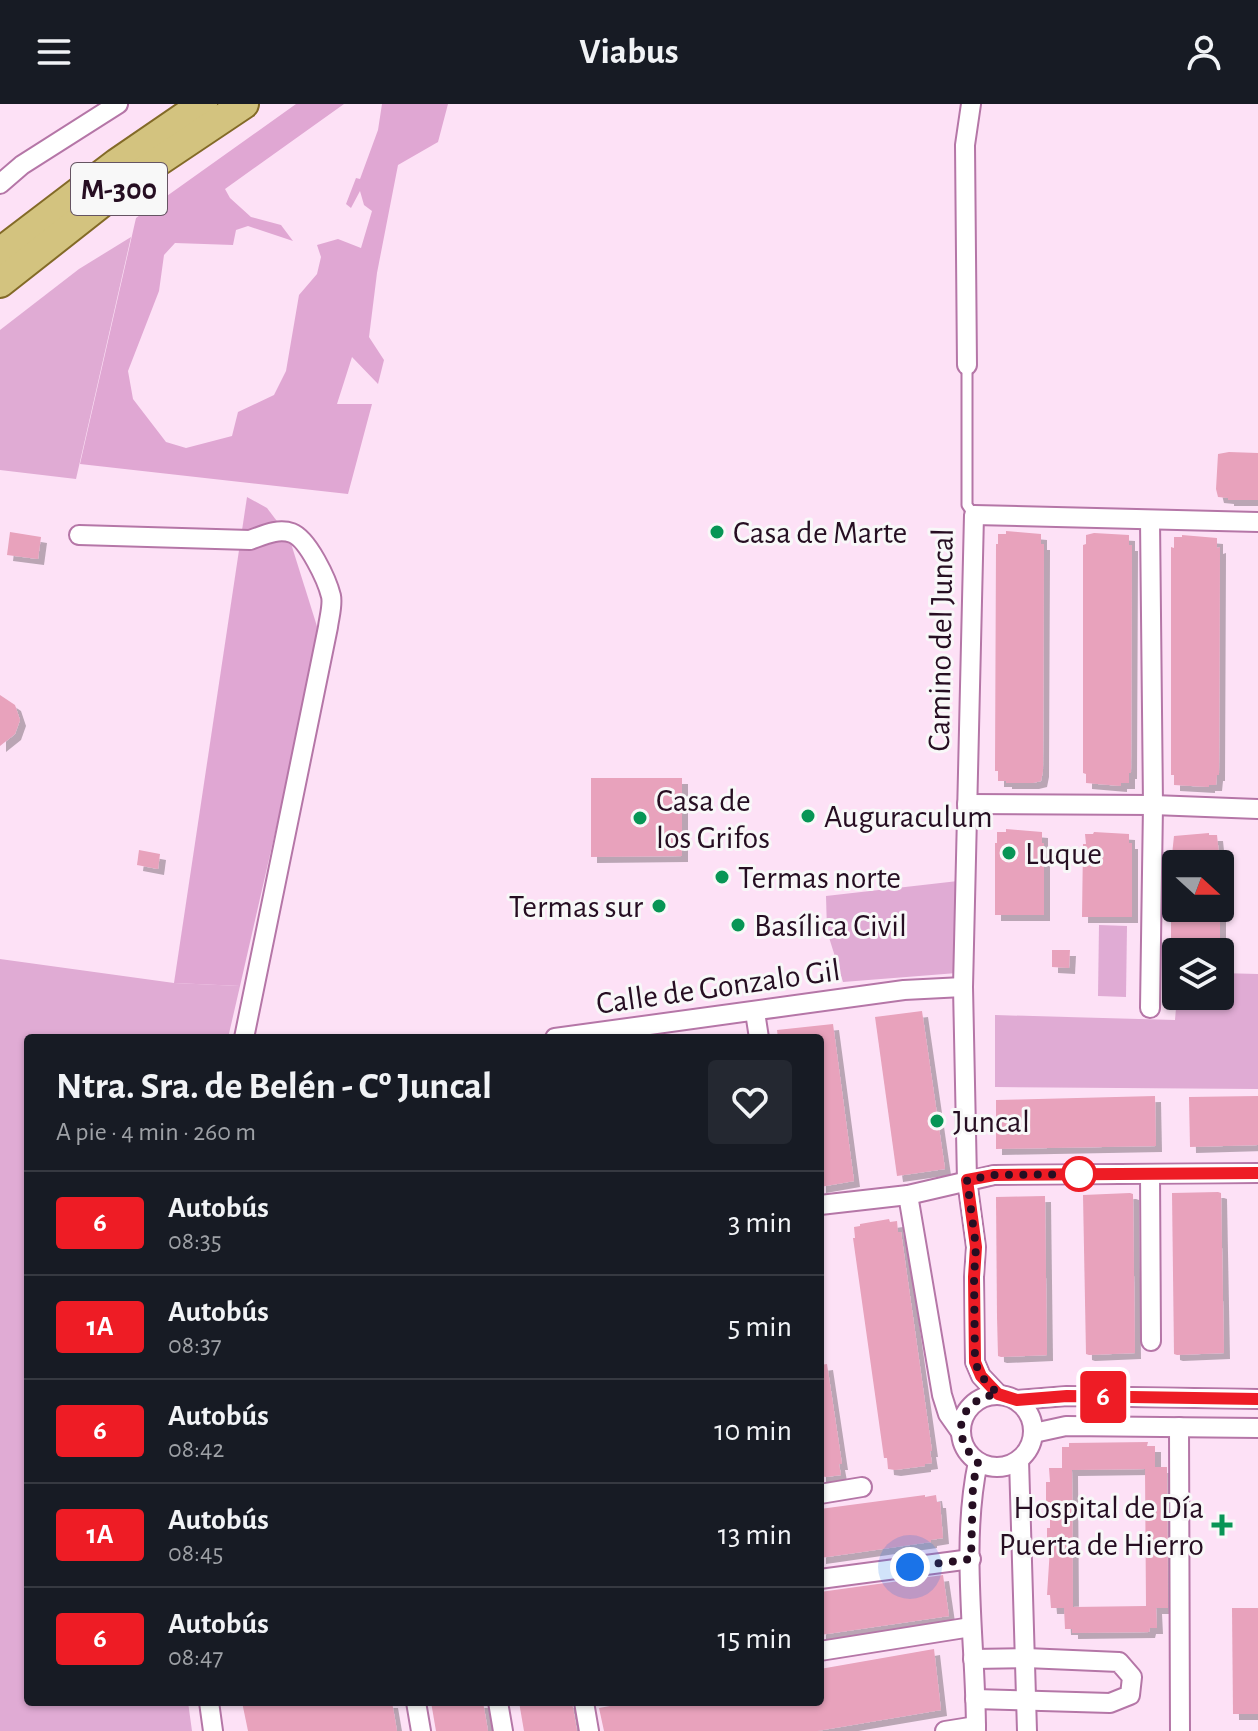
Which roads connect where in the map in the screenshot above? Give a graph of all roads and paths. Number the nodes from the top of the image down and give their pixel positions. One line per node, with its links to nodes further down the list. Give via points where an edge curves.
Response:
1 (118, 104): 5 (street)
2 (203, 104): 6 (main road, M-300)
3 (244, 104): 7 (main road, M-300, via 132,179)
4 (971, 104): 8 (street, Camino del Juncal, via 965,145)
5 (0, 184)
6 (0, 252)
7 (0, 283)
8 (967, 365): 9 (lane, Camino del Juncal, via 967,505)
9 (974, 515): 10 (street); 13 (street, Camino del Juncal)
10 (1150, 520): 11 (street); 14 (street)
11 (1258, 522)
12 (79, 535): 19 (street, via 250,540 276,531 293,534 317,562 332,598)
13 (967, 804): 14 (street); 16 (street, Camino del Juncal)
14 (1153, 805): 15 (street); 17 (street)
15 (1258, 809)
16 (963, 987): 18 (street, Calle de Gonzalo Gil, via 904,990); 24 (street, Camino del Juncal)
17 (1150, 1008)
18 (755, 1012): 20 (street, Calle de Gonzalo Gil); 21 (street)
19 (245, 1034)
20 (598, 1034)
21 (758, 1034)
22 (1258, 1173): 23 (street)
23 (1150, 1174): 24 (street, via 994,1175); 27 (street)
24 (967, 1180): 25 (street); 28 (street, Camino del Juncal, via 976,1247 975,1362)
25 (908, 1195): 26 (street); 33 (street, via 937,1374 948,1414)
26 (824, 1205)
27 (1151, 1341)
28 (998, 1394): 30 (street); 33 (street, via 976,1400)
29 (1258, 1399): 30 (street)
30 (1017, 1400): 34 (street, via 1028,1411)
31 (1179, 1427): 32 (street); 34 (street, via 1066,1426); 58 (street)
32 (1258, 1428)
33 (960, 1431): 36 (street, via 968,1453)
34 (1034, 1433): 35 (street)
35 (1019, 1460): 36 (street, via 1002,1467); 43 (street)
36 (978, 1462): 39 (street)
37 (862, 1487): 38 (street)
38 (824, 1493)
39 (971, 1559): 40 (street); 41 (street)
40 (824, 1578)
41 (971, 1627): 42 (street); 44 (street)
42 (824, 1650)
43 (1026, 1658): 44 (street); 46 (street); 46 (street, via 1119,1662 1132,1677 1130,1695 1110,1703)
44 (973, 1659): 45 (street)
45 (975, 1699): 46 (street); 51 (street)
46 (1026, 1700): 57 (street)
47 (210, 1706): 52 (street)
48 (417, 1706): 53 (street)
49 (499, 1706): 54 (street)
50 (585, 1706): 55 (street)
51 (976, 1728): 56 (street)
52 (213, 1731)
53 (421, 1731)
54 (503, 1731)
55 (589, 1731)
56 (945, 1731)
57 (1027, 1731)
58 (1180, 1731)

